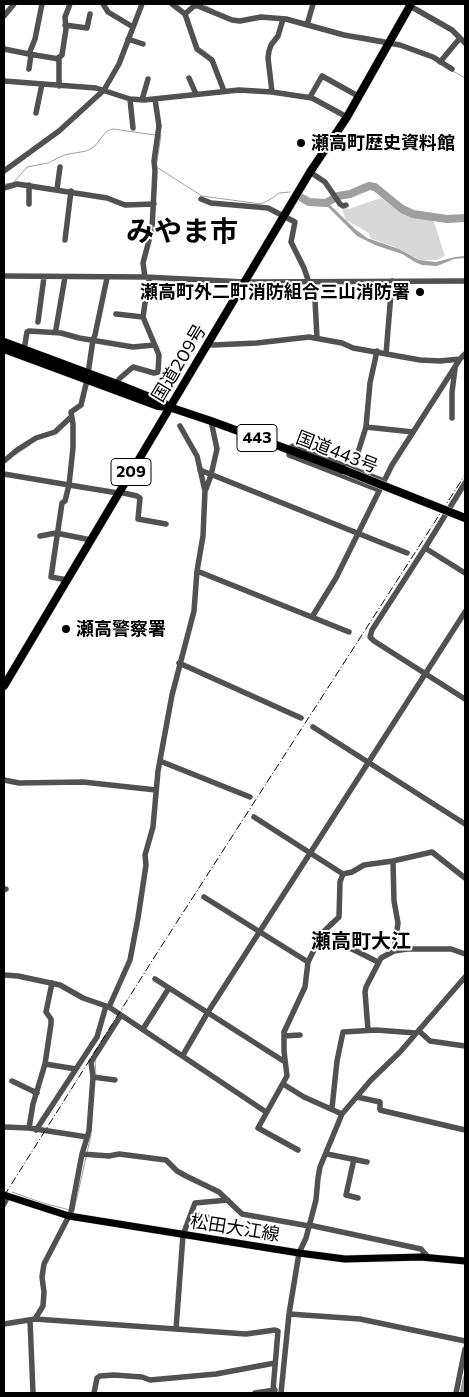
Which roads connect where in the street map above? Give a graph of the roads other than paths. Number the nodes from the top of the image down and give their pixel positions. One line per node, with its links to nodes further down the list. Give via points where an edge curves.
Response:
1 (14, 4): 12 (street)
2 (42, 4): 23 (street)
3 (70, 4): 15 (street)
4 (103, 4): 16 (street, via 108,12)
5 (142, 4): 16 (street)
6 (172, 4): 11 (street)
7 (313, 4): 14 (street)
8 (411, 4): 17 (street); 19 (highway, 国道209号 / 209)
9 (204, 5): 11 (street, via 194,6); 13 (street, via 232,20)
10 (90, 14): 15 (street, via 87,28)
11 (184, 14): 34 (street, via 197,49 212,60)
12 (4, 16)
13 (283, 19): 14 (street); 35 (street, via 268,58)
14 (307, 24): 19 (street, via 344,35)
15 (65, 25): 24 (street, via 62,55)
16 (132, 27): 18 (street)
17 (460, 38): 20 (street); 25 (street)
18 (128, 39): 21 (street); 33 (street, via 113,77)
19 (389, 42): 25 (street, via 419,51); 37 (highway, 国道209号 / 209)
20 (465, 43)
21 (143, 44)
22 (4, 49): 23 (street)
23 (30, 54): 24 (street); 26 (street)
24 (57, 59): 32 (street)
25 (440, 62): 27 (street)
26 (28, 69)
27 (452, 69)
28 (189, 78): 36 (street)
29 (148, 79): 40 (street)
30 (4, 81): 31 (street)
31 (42, 84): 32 (street); 42 (street)
32 (59, 86): 33 (street)
33 (104, 90): 39 (street); 46 (street, via 59,131)
34 (224, 91): 35 (street); 36 (street)
35 (272, 92): 38 (street)
36 (196, 94): 41 (street)
37 (358, 96): 38 (street, via 322,76); 43 (highway, 国道209号 / 209)
38 (310, 97): 43 (street)
39 (130, 99): 40 (street); 44 (street)
40 (142, 100): 41 (street)
41 (155, 100): 54 (street, via 159,126 154,161)
42 (36, 113)
43 (347, 116): 47 (highway, 国道209号 / 209)
44 (133, 128)
45 (60, 167): 50 (street)
46 (4, 171)
47 (310, 172): 55 (street, via 324,182 340,204); 56 (highway, 国道209号 / 209)
48 (29, 185): 49 (street); 50 (street); 53 (street)
49 (4, 188)
50 (57, 189): 51 (street)
51 (71, 191): 54 (street, via 125,205); 57 (street)
52 (201, 199): 56 (street, via 211,203 268,208)
53 (29, 204)
54 (154, 204): 61 (street, via 152,230 143,263)
55 (346, 205)
56 (284, 216): 63 (street, via 295,222 291,242); 66 (highway, 国道209号 / 209)
57 (65, 240)
58 (4, 276): 59 (street)
59 (44, 277): 60 (street); 69 (street)
60 (65, 277): 62 (street); 70 (street)
61 (147, 277): 62 (street); 66 (street); 68 (street, via 149,290)
62 (107, 278): 72 (street)
63 (309, 281): 64 (street); 66 (street); 71 (street, via 315,300)
64 (392, 281): 65 (street); 79 (street)
65 (465, 281)
66 (245, 282): 74 (highway, 国道209号 / 209)
67 (116, 314): 68 (street)
68 (143, 316): 75 (street)
69 (38, 322)
70 (56, 329)
71 (318, 338): 74 (street); 78 (street)
72 (92, 340): 75 (street, via 133,347); 77 (street, via 61,333 29,331); 83 (street)
73 (4, 342): 77 (highway, 443)
74 (208, 344): 85 (highway, 国道209号 / 209)
75 (154, 345): 84 (street, via 159,355 158,372 133,367)
76 (4, 349): 83 (highway, 443)
77 (24, 350): 83 (highway, 443)
78 (377, 352): 79 (street); 90 (street)
79 (386, 354): 81 (street, via 430,361)
80 (465, 354): 81 (street)
81 (460, 359): 82 (street)
82 (455, 367): 87 (street); 91 (street)
83 (87, 377): 84 (highway, 443); 85 (highway, 443, via 158,406); 86 (street, via 81,405 71,412)
84 (117, 384): 85 (highway, 443)
85 (169, 407): 88 (highway, 国道443号 / 443); 103 (highway, 国道209号 / 209)
86 (71, 417): 93 (street, via 55,432 36,438); 100 (street, via 73,448)
87 (452, 418)
88 (211, 422): 92 (highway, 国道443号 / 443); 97 (street, via 217,449)
89 (180, 426): 95 (street, via 197,456)
90 (366, 427): 91 (street); 94 (street)
91 (413, 432): 98 (street)
92 (288, 449): 94 (street, via 293,446); 101 (street, via 289,455); 104 (highway, 国道443号 / 443, bridge)
93 (4, 461)
94 (353, 468): 98 (street)
95 (200, 470): 97 (street); 102 (street)
96 (4, 474): 100 (street)
97 (211, 475): 102 (street); 106 (street)
98 (384, 480): 101 (street)
99 (465, 483): 110 (street)
100 (69, 485): 103 (street); 107 (street)
101 (379, 490): 106 (street)
102 (205, 491): 112 (street)
103 (119, 493): 105 (street, via 140,498 138,519); 109 (highway, 国道209号 / 209)
104 (465, 518)
105 (166, 524)
106 (358, 532): 111 (street); 116 (street, via 336,578)
107 (56, 533): 108 (street); 109 (street); 114 (street, via 51,577)
108 (40, 536)
109 (91, 540): 114 (highway, 国道209号 / 209)
110 (425, 548): 113 (street); 119 (street, via 370,637)
111 (407, 552)
112 (197, 571): 116 (street); 118 (street, via 194,610)
113 (465, 573)
114 (67, 580): 120 (highway, 国道209号 / 209)
115 (465, 612): 119 (street)
116 (312, 617): 117 (street)
117 (350, 632)
118 (179, 663): 122 (street); 124 (street)
119 (426, 674): 121 (street); 125 (street)
120 (4, 686)
121 (465, 699)
122 (301, 718)
123 (313, 727): 125 (street)
124 (160, 761): 127 (street); 128 (street)
125 (369, 763): 130 (street); 131 (street)
126 (4, 780): 127 (street, via 83,782)
127 (156, 790): 147 (street, via 153,827 145,855 130,960)
128 (250, 797)
129 (254, 818): 131 (street)
130 (465, 824)
131 (310, 854): 133 (street); 136 (street)
132 (393, 861): 133 (street, via 364,865); 134 (street, via 432,852); 138 (street, via 398,923)
133 (343, 874): 137 (street, via 339,917)
134 (465, 878)
135 (204, 897): 136 (street)
136 (260, 932): 140 (street); 148 (street)
137 (317, 944): 140 (street); 141 (street, via 333,944)
138 (394, 951): 139 (street, via 442,948); 141 (street)
139 (465, 954)
140 (308, 962): 154 (street, via 305,986 286,1024)
141 (378, 962): 151 (street, via 365,992)
142 (4, 975): 145 (street)
143 (465, 977): 152 (street)
144 (155, 979): 146 (street)
145 (52, 983): 147 (street); 158 (street, via 46,1012 51,1024)
146 (169, 988): 148 (street); 150 (street)
147 (107, 1007): 149 (street); 159 (street, via 96,1037)
148 (208, 1012): 156 (street); 157 (street)
149 (121, 1015): 150 (street); 160 (street, via 92,1062)
150 (143, 1029): 156 (street)
151 (368, 1030): 152 (street); 166 (street, via 343,1032)
152 (418, 1032): 155 (street, via 430,1041); 165 (street)
153 (300, 1035): 154 (street)
154 (284, 1036): 157 (street)
155 (465, 1046)
156 (183, 1055): 167 (street)
157 (285, 1062): 163 (street, via 287,1076)
158 (45, 1064): 159 (street); 164 (street)
159 (76, 1069): 171 (street)
160 (93, 1077): 161 (street); 173 (street)
161 (115, 1080)
162 (12, 1081): 164 (street)
163 (283, 1084): 166 (street); 167 (street)
164 (37, 1093): 170 (street)
165 (357, 1097): 168 (street); 172 (street, via 380,1102 380,1110)
166 (332, 1108): 168 (street)
167 (266, 1112): 174 (street, via 258,1128)
168 (342, 1114): 176 (street)
169 (4, 1127): 170 (street)
170 (29, 1128): 171 (street)
171 (36, 1130): 173 (street)
172 (465, 1130)
173 (87, 1137): 175 (street)
174 (298, 1150)
175 (82, 1154): 181 (street, via 119,1154 166,1160 177,1171 219,1192); 184 (street)
176 (327, 1154): 177 (street); 186 (street, via 318,1178)
177 (354, 1159): 178 (street); 180 (street, via 346,1196)
178 (367, 1162)
179 (6, 1196): 182 (street); 184 (main road, 松田大江線)
180 (358, 1198)
181 (228, 1200): 183 (street, via 195,1203); 186 (street, via 242,1214)
182 (4, 1204)
183 (191, 1214): 185 (street); 187 (street)
184 (69, 1216): 187 (main road, 松田大江線); 192 (street, via 44,1264 44,1298)
185 (207, 1217)
186 (309, 1225): 188 (street); 189 (street, via 421,1249)
187 (183, 1235): 188 (main road, 松田大江線); 194 (street)
188 (298, 1253): 189 (main road, 松田大江線, via 345,1259); 191 (street)
189 (428, 1257): 190 (main road, 松田大江線)
190 (465, 1261)
191 (289, 1314): 195 (street, via 360,1319); 199 (street)
192 (33, 1319): 193 (street); 194 (street); 200 (street)
193 (4, 1324)
194 (176, 1329): 197 (street, via 246,1334 275,1330 278,1332)
195 (465, 1340)
196 (465, 1349): 203 (street)
197 (274, 1363): 198 (street); 201 (street, via 168,1379 100,1376)
198 (273, 1390): 199 (street); 202 (street)
199 (282, 1391)
200 (33, 1393)
201 (94, 1393)
202 (256, 1393)
203 (456, 1393)

